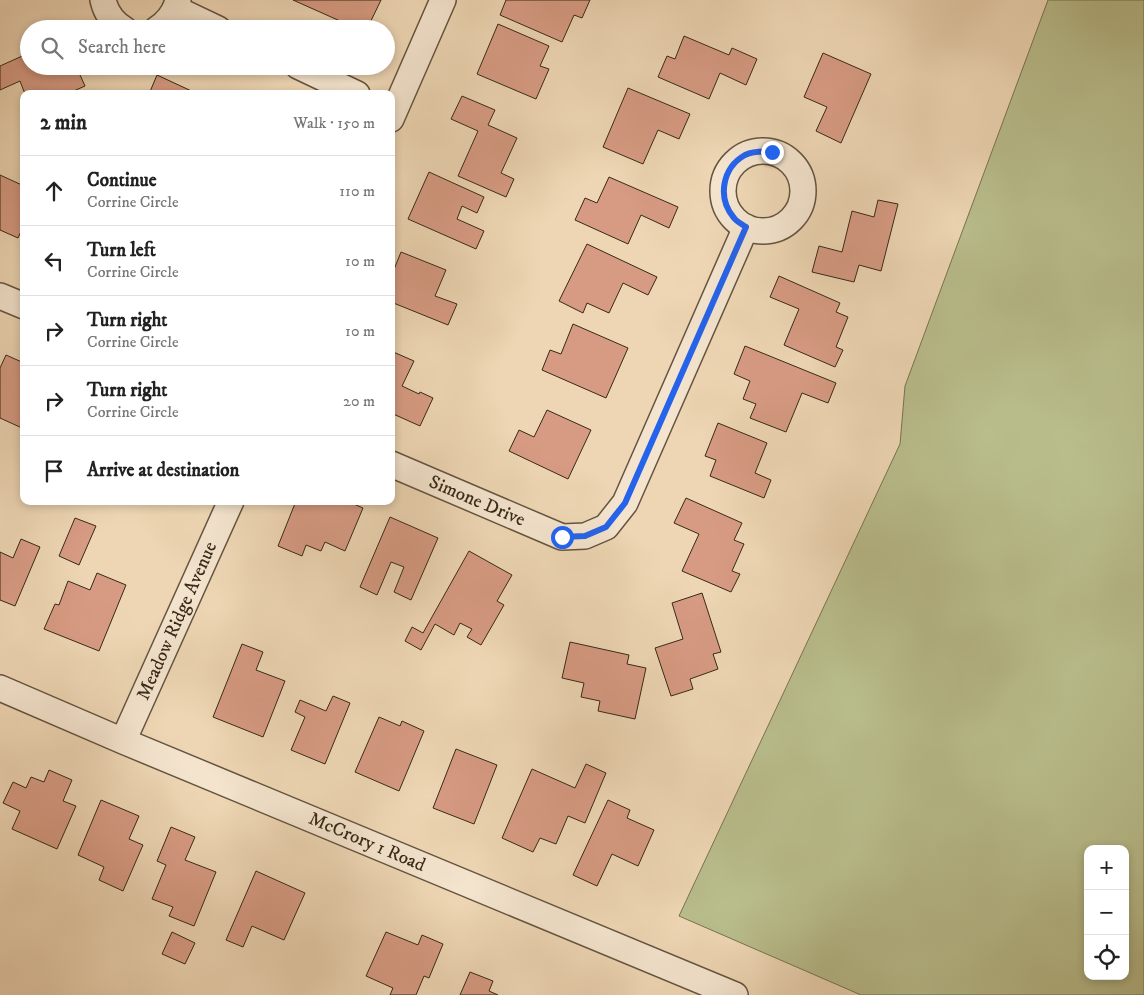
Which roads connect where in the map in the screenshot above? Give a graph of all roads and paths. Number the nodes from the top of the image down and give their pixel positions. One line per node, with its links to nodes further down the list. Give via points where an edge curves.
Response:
1 (103, 0): 4 (street)
2 (443, 0): 9 (street)
3 (177, 4): 5 (street); 6 (street)
4 (112, 20)
5 (169, 20)
6 (203, 20)
7 (317, 75): 8 (street)
8 (349, 90)
9 (395, 106)
10 (746, 227): 13 (street, Simone Drive, via 625,503 606,527 585,536 562,537)
11 (0, 296): 12 (street)
12 (20, 304)
13 (395, 466)
14 (229, 505): 16 (street, Meadow Ridge Avenue)
15 (0, 688): 16 (street, McCrory 1 Road)
16 (123, 741): 17 (street, McCrory 1 Road)
17 (706, 989): 18 (street, McCrory 1 Road)
18 (735, 995)

